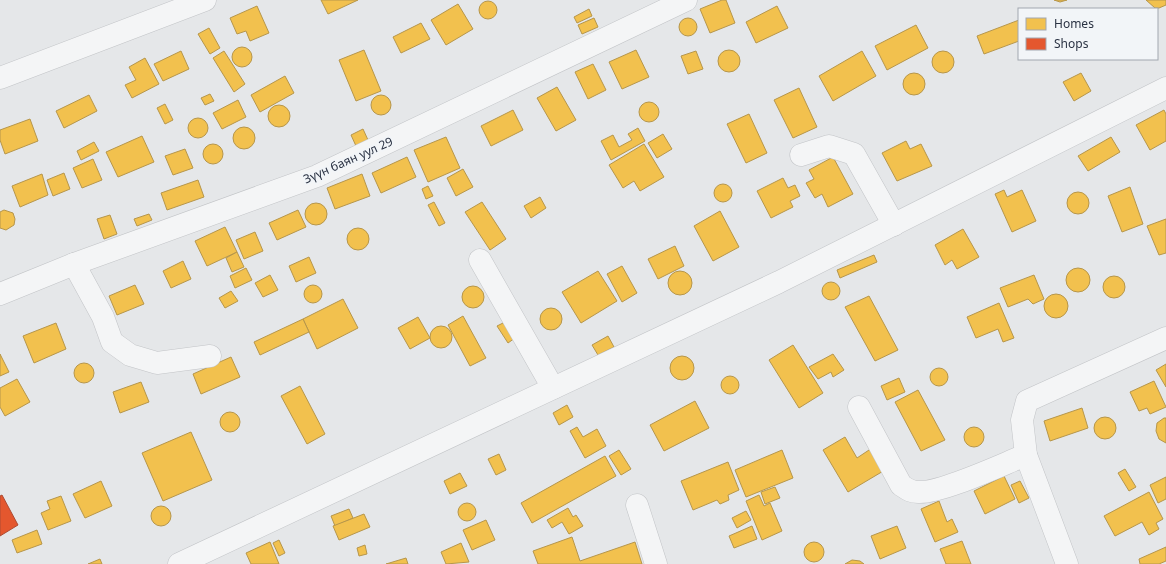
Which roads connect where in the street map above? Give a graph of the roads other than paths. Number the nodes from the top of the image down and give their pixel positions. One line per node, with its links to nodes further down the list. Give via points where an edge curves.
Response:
1 (205, 0): 3 (street)
2 (686, 0): 8 (street, Зүүн баян уул 29, via 317,176)
3 (0, 78)
4 (1166, 88): 6 (street)
5 (801, 155): 6 (street, via 829,146 854,154)
6 (894, 225): 12 (street)
7 (480, 260): 12 (street)
8 (74, 264): 9 (street, Зүүн баян уул 29); 11 (street, via 103,317 112,342 130,355 157,363)
9 (0, 294)
10 (1166, 338): 14 (street, via 1027,401 1022,420)
11 (210, 356)
12 (553, 388): 16 (street)
13 (859, 407): 14 (street, via 901,485 909,491 919,492 945,486)
14 (1026, 455): 18 (street)
15 (638, 505): 17 (street)
16 (179, 564)
17 (656, 564)
18 (1067, 564)

